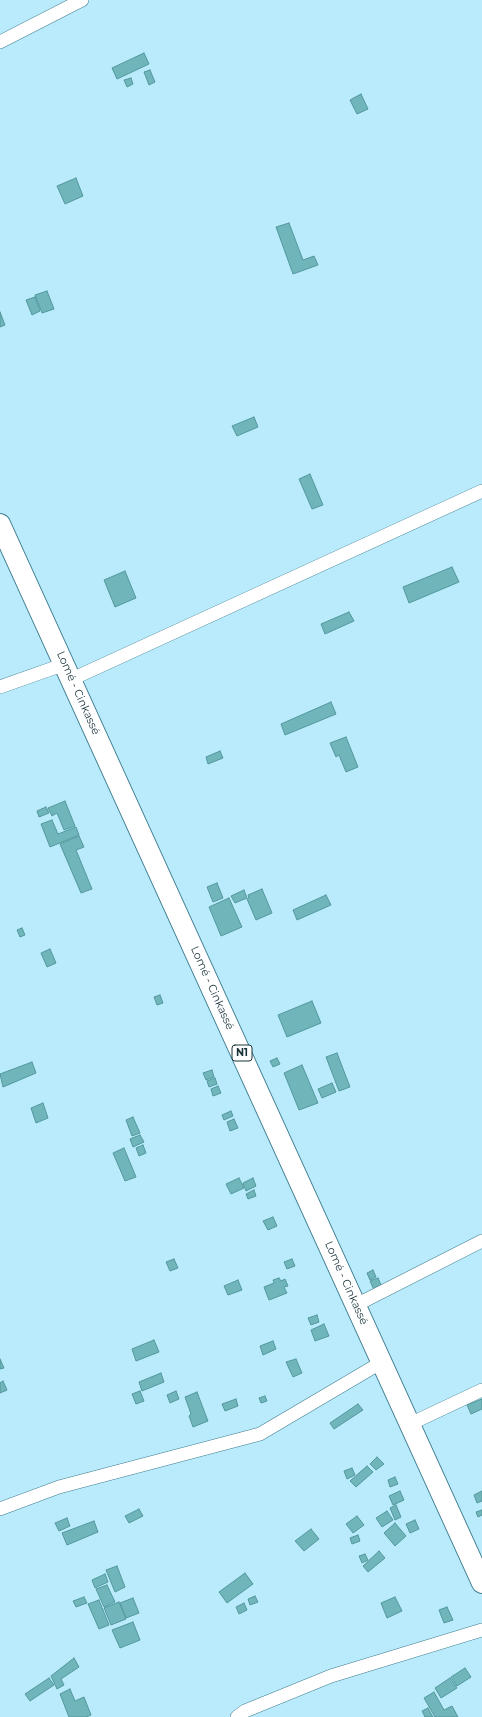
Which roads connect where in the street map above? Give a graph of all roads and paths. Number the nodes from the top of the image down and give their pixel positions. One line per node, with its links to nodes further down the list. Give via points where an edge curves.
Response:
1 (82, 0): 2 (street)
2 (0, 42)
3 (482, 491): 5 (street)
4 (0, 524): 5 (highway, Lomé - Cinkassé / N1)
5 (68, 671): 6 (street); 8 (highway, Lomé - Cinkassé / N1)
6 (0, 687)
7 (482, 1241): 8 (street)
8 (356, 1305): 9 (highway, Lomé - Cinkassé / N1)
9 (382, 1362): 11 (highway, Lomé - Cinkassé / N1); 12 (street, via 260,1434 60,1487)
10 (482, 1390): 11 (street)
11 (410, 1424): 13 (highway, Lomé - Cinkassé / N1)
12 (0, 1509)
13 (482, 1583)
14 (482, 1630): 15 (street, via 331,1676 245,1711)
15 (237, 1717)

